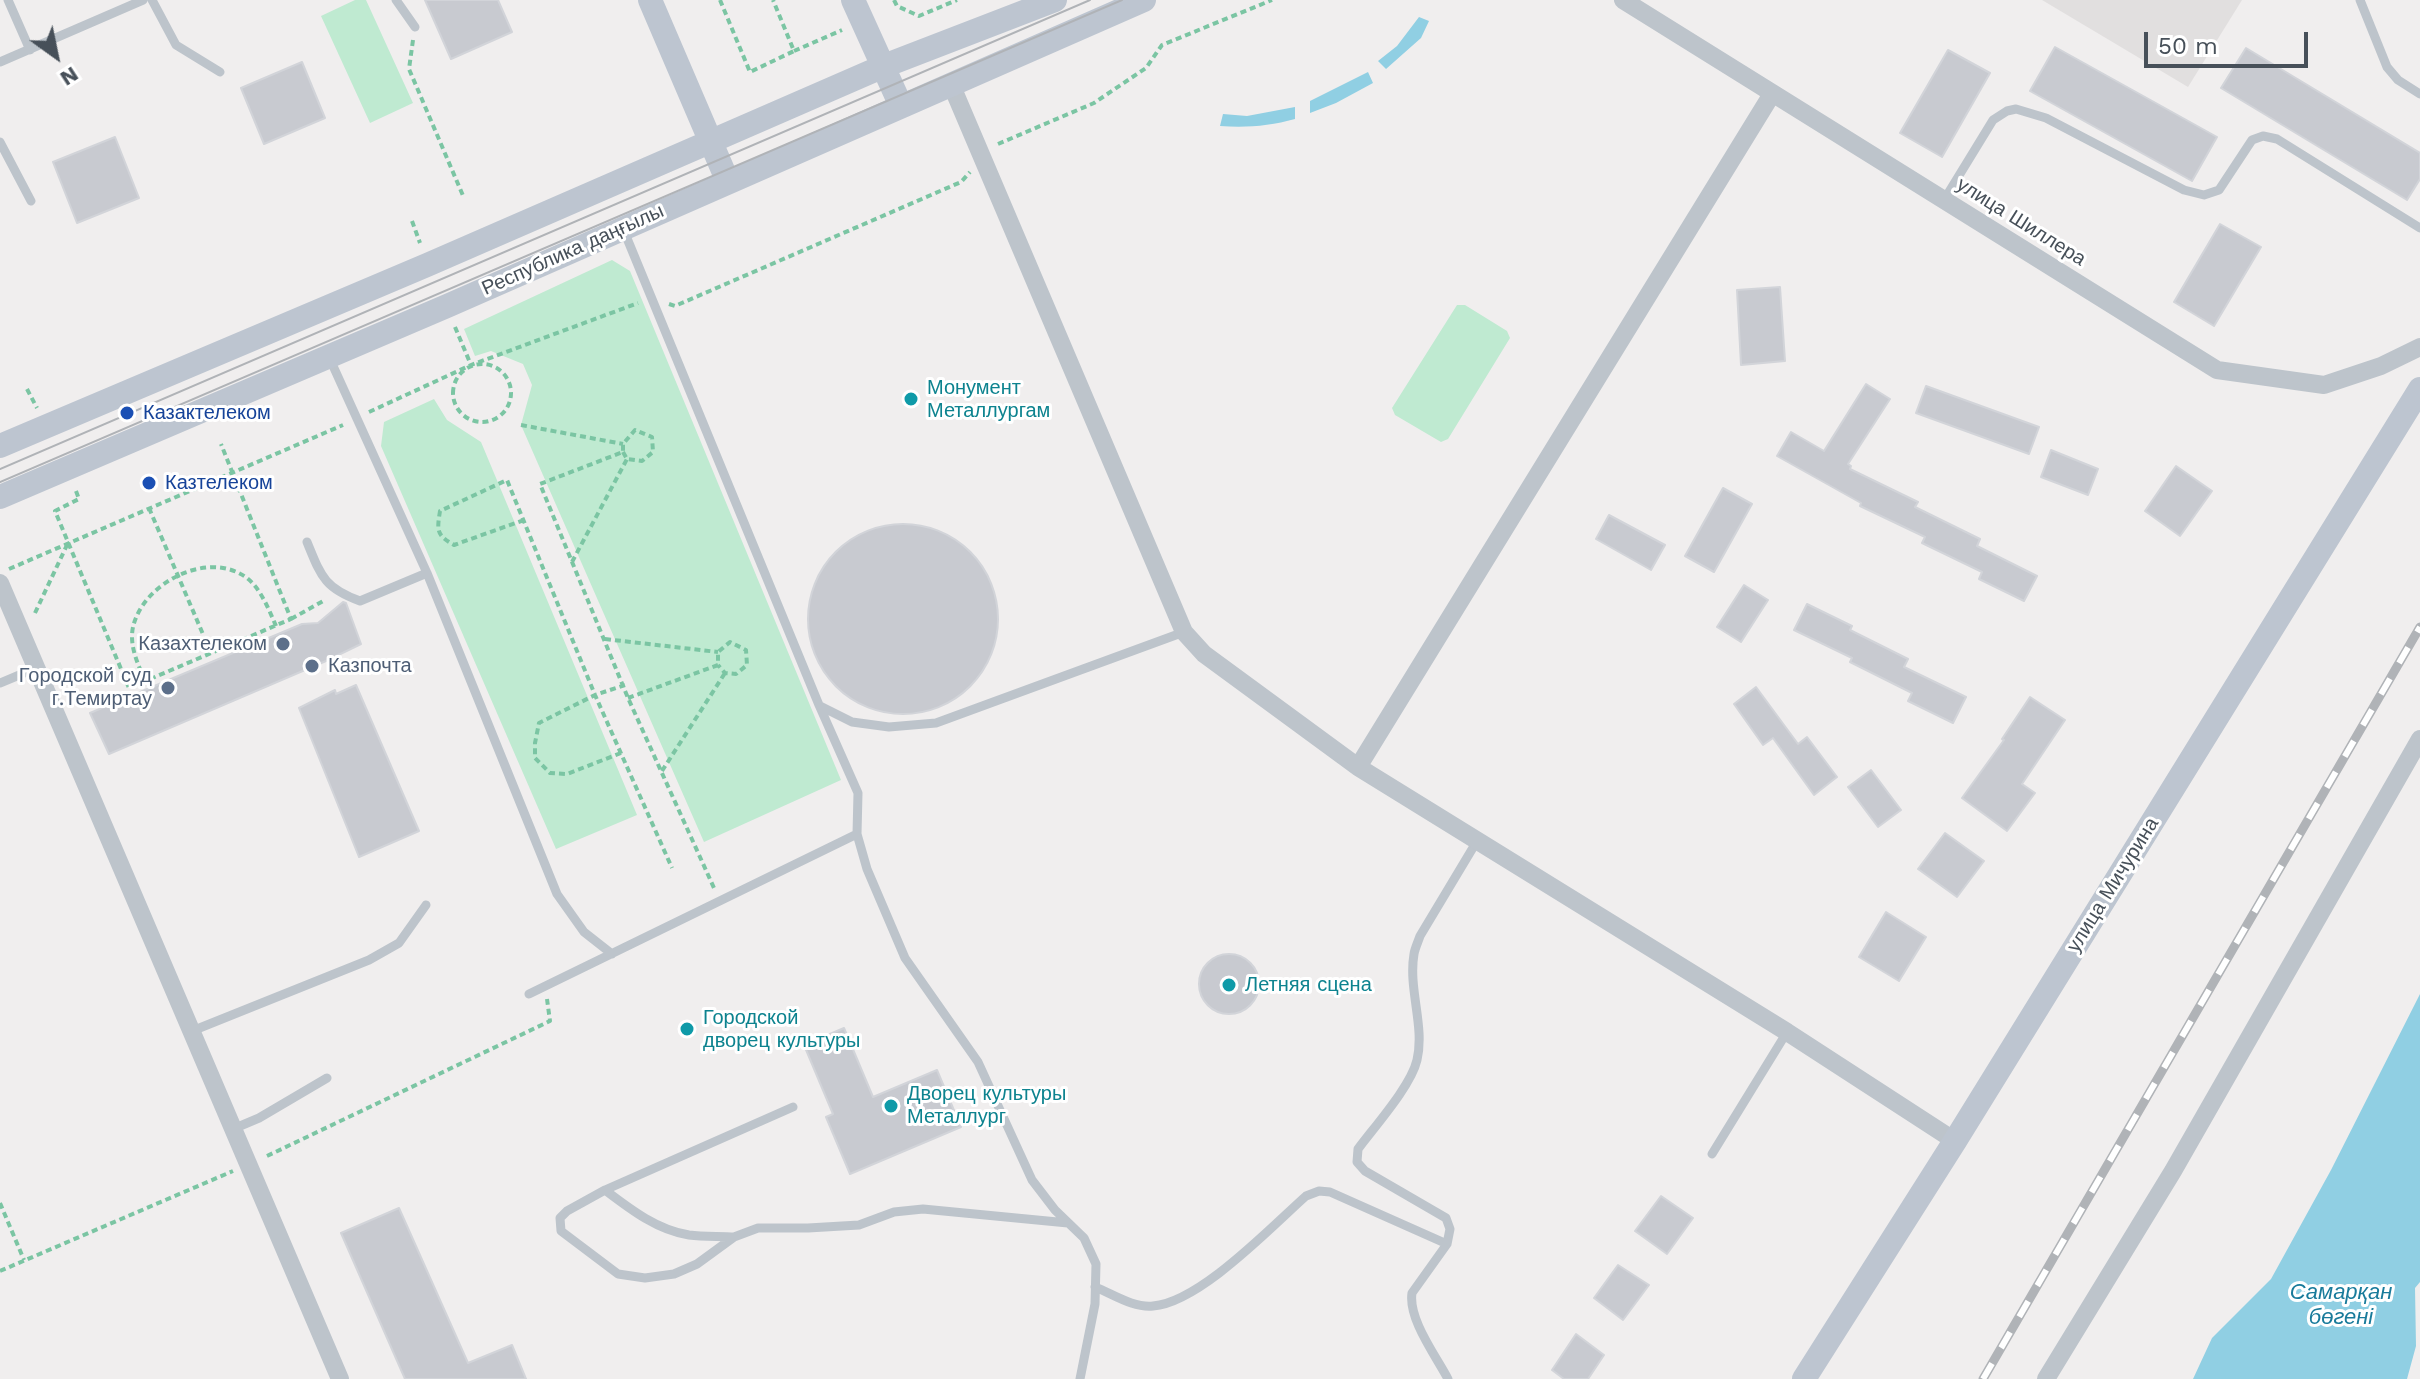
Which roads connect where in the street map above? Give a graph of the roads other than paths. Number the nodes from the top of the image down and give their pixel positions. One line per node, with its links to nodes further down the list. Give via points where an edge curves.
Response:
1 (8, 0): 12 (lane)
2 (143, 0): 12 (lane)
3 (152, 0): 15 (lane, via 176,45)
4 (396, 0): 11 (lane)
5 (650, 0): 20 (main road)
6 (853, 0): 14 (main road)
7 (1055, 0): 14 (main road)
8 (1144, 0): 16 (main road, Республика даңғылы)
9 (1623, 0): 17 (street, улица Шиллера)
10 (2360, 0): 18 (lane, via 2387,67)
11 (415, 27)
12 (30, 50): 13 (lane)
13 (0, 62)
14 (884, 66): 19 (main road); 20 (main road)
15 (220, 72)
16 (951, 84): 19 (main road, Республика даңғылы); 35 (street)
17 (1772, 94): 23 (street, улица Шиллера); 40 (street)
18 (2420, 94)
19 (901, 106): 22 (main road, Республика даңғылы)
20 (712, 140): 22 (main road); 30 (main road)
21 (0, 142): 24 (lane)
22 (728, 182): 25 (main road, Республика даңғылы)
23 (1944, 200): 26 (lane, via 1993,120 2016,109 2046,118 2184,190 2204,195 2219,190 2252,140 2277,139); 27 (street, улица Шиллера, via 2217,370 2324,385)
24 (31, 201)
25 (622, 228): 28 (main road, Республика даңғылы); 38 (lane)
26 (2420, 228)
27 (2420, 347)
28 (329, 357): 31 (main road, Республика даңғылы); 33 (lane)
29 (2420, 389): 51 (main road, улица Мичурина)
30 (0, 446)
31 (0, 497)
32 (307, 542): 33 (lane, via 320,573 338,593 360,601)
33 (427, 573): 44 (lane, via 557,894 584,932)
34 (0, 583): 36 (street)
35 (1184, 632): 38 (lane, via 936,723 889,727 852,722); 40 (street, via 1225,671)
36 (36, 668): 37 (lane); 46 (street)
37 (0, 683)
38 (819, 705): 41 (lane, via 858,793)
39 (2420, 739): 62 (street, via 2173,1171)
40 (1358, 767): 42 (street)
41 (857, 834): 44 (lane); 54 (lane, via 905,958 978,1062 1032,1180)
42 (1477, 841): 47 (street); 56 (lane, via 1414,954 1417,1063 1358,1149 1357,1162 1446,1218)
43 (426, 905): 46 (lane, via 399,943 369,960)
44 (612, 954): 45 (lane)
45 (529, 994)
46 (192, 1031): 50 (street)
47 (1787, 1032): 51 (street); 52 (lane)
48 (327, 1078): 50 (lane)
49 (793, 1107): 53 (lane)
50 (233, 1129): 58 (street)
51 (1955, 1141): 61 (main road, улица Мичурина)
52 (1712, 1154)
53 (605, 1190): 55 (lane, via 662,1227 688,1235); 55 (lane, via 567,1211 560,1218 561,1231 618,1274 674,1274)
54 (1068, 1223): 55 (lane, via 923,1209 894,1212 859,1225 758,1228); 57 (lane, via 1084,1238 1096,1264)
55 (734, 1237)
56 (1447, 1244): 57 (lane, via 1319,1191 1306,1196 1206,1285 1172,1301 1136,1305); 60 (lane, via 1411,1302)
57 (1095, 1287): 59 (lane)
58 (340, 1379)
59 (1080, 1379)
60 (1448, 1379)
61 (1804, 1379)
62 (2046, 1379)

